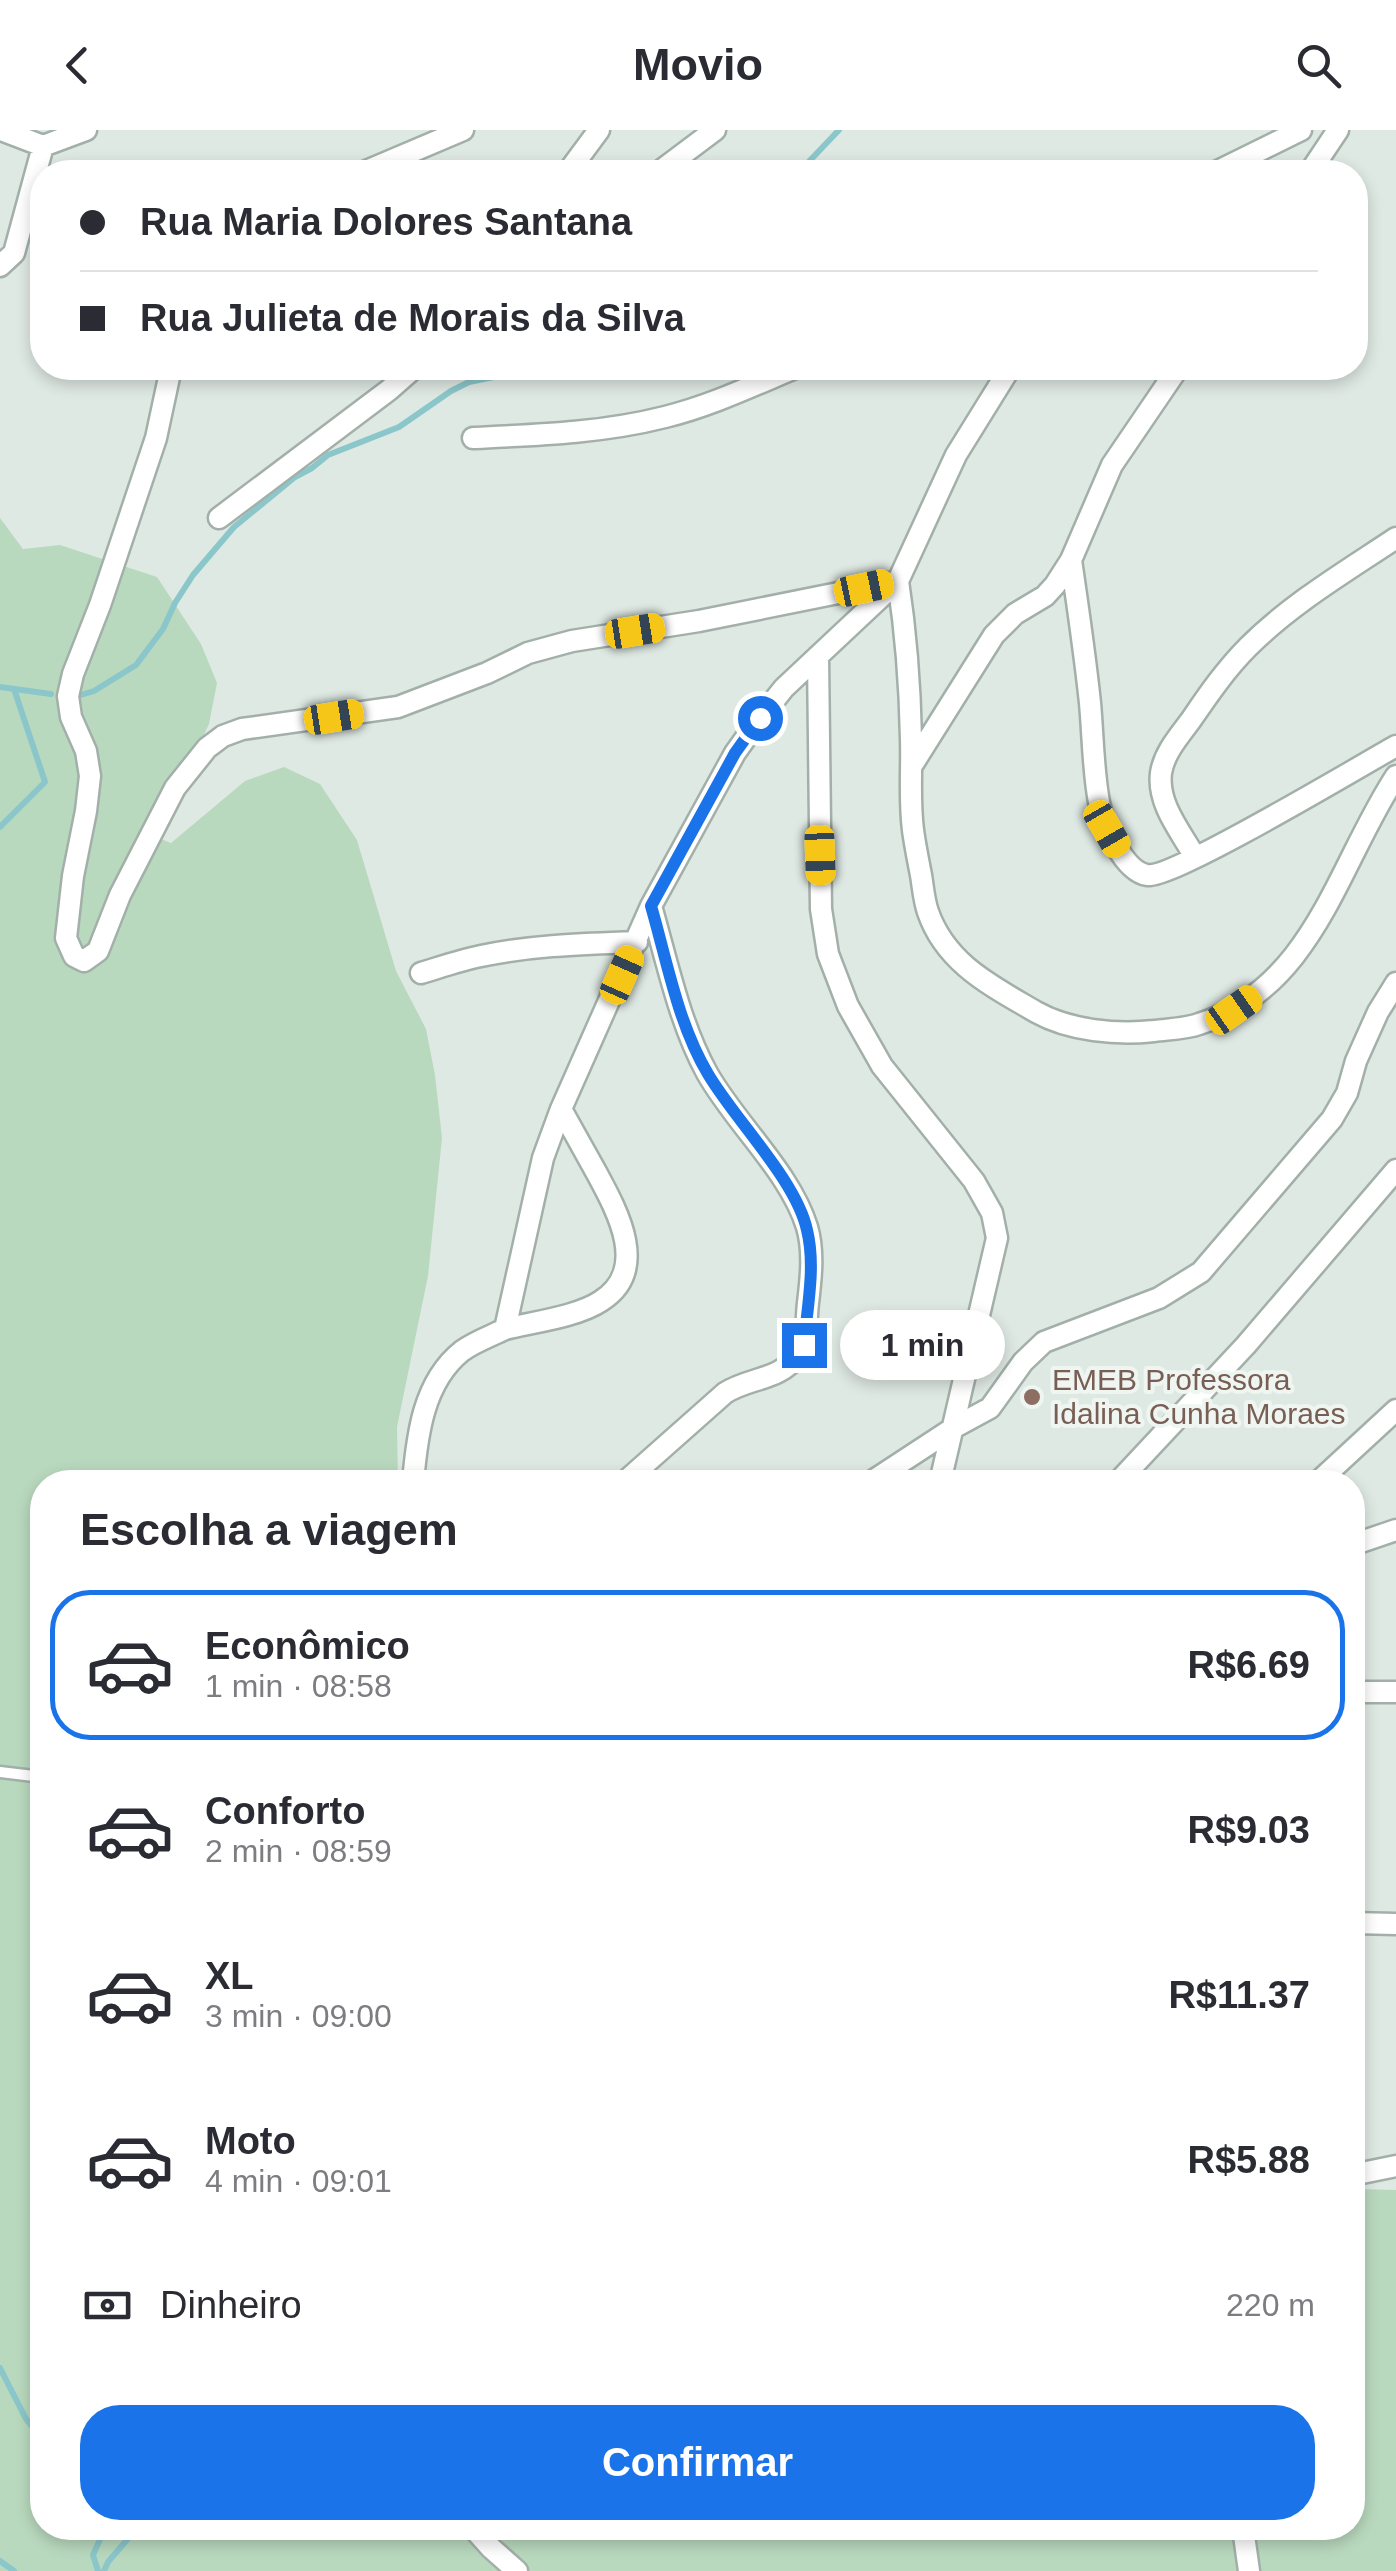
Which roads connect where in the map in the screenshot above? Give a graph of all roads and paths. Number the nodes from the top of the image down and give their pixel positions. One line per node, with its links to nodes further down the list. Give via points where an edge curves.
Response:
1 (2, 130): 8 (street)
2 (86, 130): 8 (street)
3 (462, 130): 10 (street)
4 (599, 130): 11 (street)
5 (714, 130): 12 (street)
6 (1301, 130): 13 (street)
7 (1338, 130): 14 (street)
8 (43, 146): 9 (street)
9 (39, 160)
10 (392, 160)
11 (577, 160)
12 (674, 160)
13 (1240, 160)
14 (1318, 160)
15 (30, 194): 16 (street, via 14,252)
16 (0, 266)
17 (169, 380): 26 (street, via 156,438 68,696 90,776 66,938 84,962 98,951 175,788 223,736 398,707 572,641)
18 (400, 380): 23 (street)
19 (768, 380): 22 (street, via 665,417 605,429)
20 (1003, 380): 26 (street, via 956,456)
21 (1170, 380): 25 (street, via 1112,465)
22 (473, 438)
23 (219, 518)
24 (1396, 538): 31 (street, via 1256,639 1170,749 1162,790)
25 (1071, 560): 29 (street, via 1050,591 994,636); 31 (street, via 1098,801 1107,829 1122,855 1146,875)
26 (898, 581): 27 (street); 29 (street)
27 (818, 656): 32 (street, via 784,688 735,753); 40 (street, via 821,909 828,954 882,1066 974,1181 997,1238)
28 (1396, 746): 31 (street)
29 (911, 768): 30 (street, via 912,828 927,910 962,965 1046,1018 1090,1030 1140,1032 1196,1025 1234,1010 1269,985 1328,906)
30 (1396, 776)
31 (1195, 857)
32 (651, 906): 33 (street); 42 (street, via 692,1041 790,1190 807,1228 812,1269 804,1345 796,1357 775,1375 725,1393)
33 (637, 942): 34 (street, via 512,950); 36 (street)
34 (421, 973)
35 (1396, 983): 40 (street, via 1332,1120 1201,1272 1159,1298 1044,1342 990,1408)
36 (561, 1109): 38 (street, via 543,1158); 38 (street, via 612,1200 627,1244 626,1265 621,1281 598,1304)
37 (1396, 1170): 45 (street)
38 (504, 1329): 41 (street, via 464,1350 442,1372 429,1396)
39 (1396, 1410): 46 (street)
40 (954, 1427): 43 (street); 44 (street)
41 (415, 1470)
42 (639, 1470)
43 (889, 1470)
44 (943, 1470)
45 (1129, 1470)
46 (1331, 1470)
47 (1396, 1530): 48 (street)
48 (1365, 1541)
49 (1365, 1692): 50 (street)
50 (1396, 1692)
51 (0, 1772): 52 (lane)
52 (30, 1776)
53 (1396, 1906): 54 (street)
54 (1365, 1922)
55 (1365, 1924): 56 (street)
56 (1396, 1924)
57 (1392, 2166): 58 (street)
58 (1365, 2171)
59 (484, 2540): 61 (street)
60 (1244, 2540): 62 (street)
61 (517, 2571)
62 (1249, 2571)

